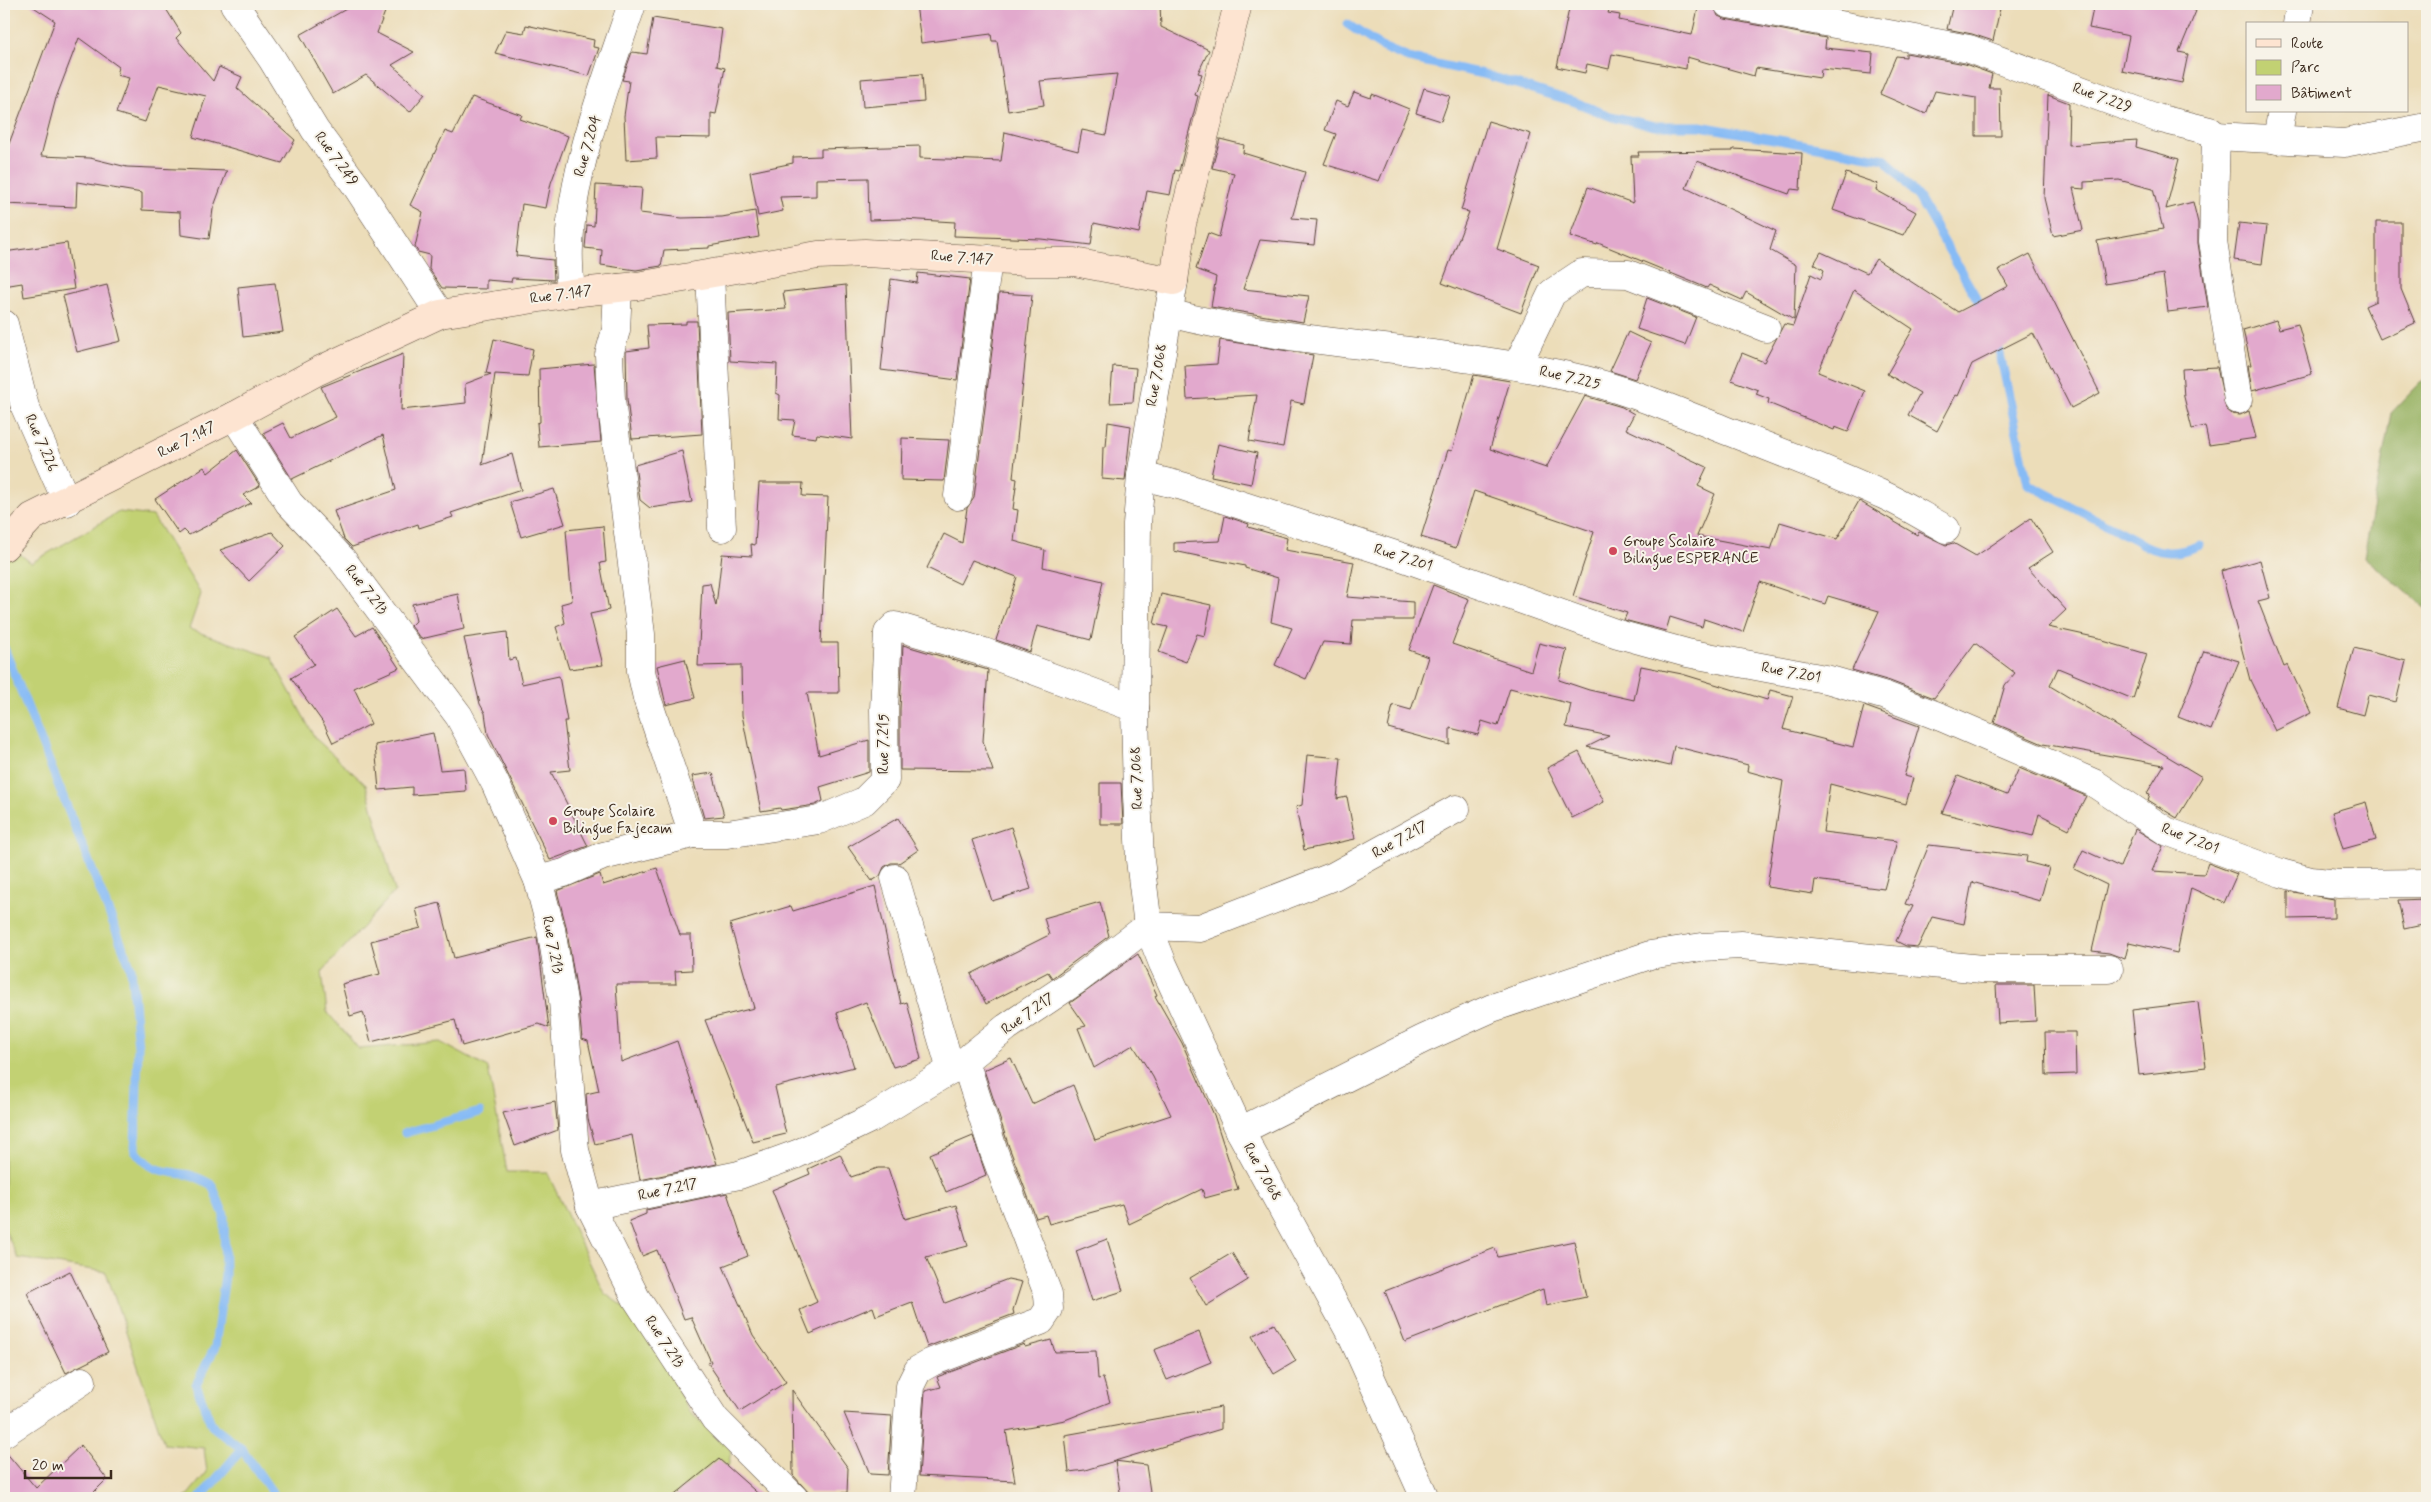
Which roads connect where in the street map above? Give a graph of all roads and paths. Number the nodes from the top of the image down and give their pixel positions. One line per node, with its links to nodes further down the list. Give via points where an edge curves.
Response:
1 (234, 4): 17 (street, Rue 7.249)
2 (632, 4): 15 (street, Rue 7.204, via 609,67 576,187 569,247)
3 (1238, 4): 13 (street, Rue 7.068, via 1182,224)
4 (1728, 4): 9 (street, Rue 7.229, via 1969,49 2157,118 2210,131)
5 (2300, 4): 6 (street)
6 (2297, 22)
7 (2282, 112): 10 (street)
8 (2427, 127): 10 (street, Rue 7.229, via 2344,142)
9 (2216, 136): 10 (street, Rue 7.229); 21 (street, via 2213,241)
10 (2277, 140)
11 (988, 259): 12 (street, Rue 7.147, via 865,253 818,255); 13 (street, Rue 7.147, via 1074,262); 24 (street)
12 (710, 274): 14 (street, Rue 7.147); 26 (street)
13 (1174, 280): 16 (street, Rue 7.068)
14 (618, 288): 15 (street, Rue 7.147); 31 (street, via 616,330 609,355 641,634 641,671)
15 (571, 293): 17 (street, Rue 7.147)
16 (1168, 313): 20 (street, Rue 7.225, via 1306,338); 23 (street, Rue 7.068)
17 (440, 314): 22 (street, Rue 7.147, via 318,371)
18 (4, 324): 25 (street, Rue 7.226, via 25,407)
19 (1766, 328): 20 (street, via 1628,274 1582,273 1552,293)
20 (1517, 366): 27 (street, Rue 7.225, via 1570,376 1636,395 1883,495)
21 (2238, 400)
22 (234, 416): 25 (street, Rue 7.147); 33 (street, Rue 7.213, via 289,503 341,558 459,716 495,783)
23 (1141, 476): 29 (street, Rue 7.068, via 1137,524); 34 (street, Rue 7.201, via 1182,486 1402,557 1618,634 1687,653 1830,680 1886,696 2094,784 2166,831 2281,873 2339,884)
24 (958, 496)
25 (67, 502): 28 (street, Rue 7.147, via 32,517)
26 (722, 528)
27 (1946, 529)
28 (4, 547)
29 (1135, 708): 31 (street, Rue 7.215, via 984,652 895,626 888,633 885,780 864,801 819,820 727,834); 35 (street, Rue 7.068, via 1140,860)
30 (1456, 809): 35 (street, Rue 7.217, via 1334,876 1200,928)
31 (692, 834): 33 (street, Rue 7.215, via 603,856)
32 (895, 878): 37 (street)
33 (538, 880): 39 (street, Rue 7.213, via 551,929 562,1001 575,1150)
34 (2427, 883)
35 (1148, 926): 37 (street, Rue 7.217); 38 (street, Rue 7.068)
36 (2109, 969): 38 (street, via 1982,969 1741,945 1650,955 1492,1008)
37 (958, 1066): 39 (street, Rue 7.217, via 872,1118 797,1154 739,1175); 43 (street, via 1048,1294 1049,1309 1042,1321 918,1370 910,1386)
38 (1240, 1131): 44 (street, Rue 7.068, via 1352,1336)
39 (590, 1206): 42 (street, Rue 7.213, via 636,1298 715,1419)
40 (82, 1381): 41 (street)
41 (4, 1433)
42 (794, 1498)
43 (902, 1498)
44 (1425, 1498)

